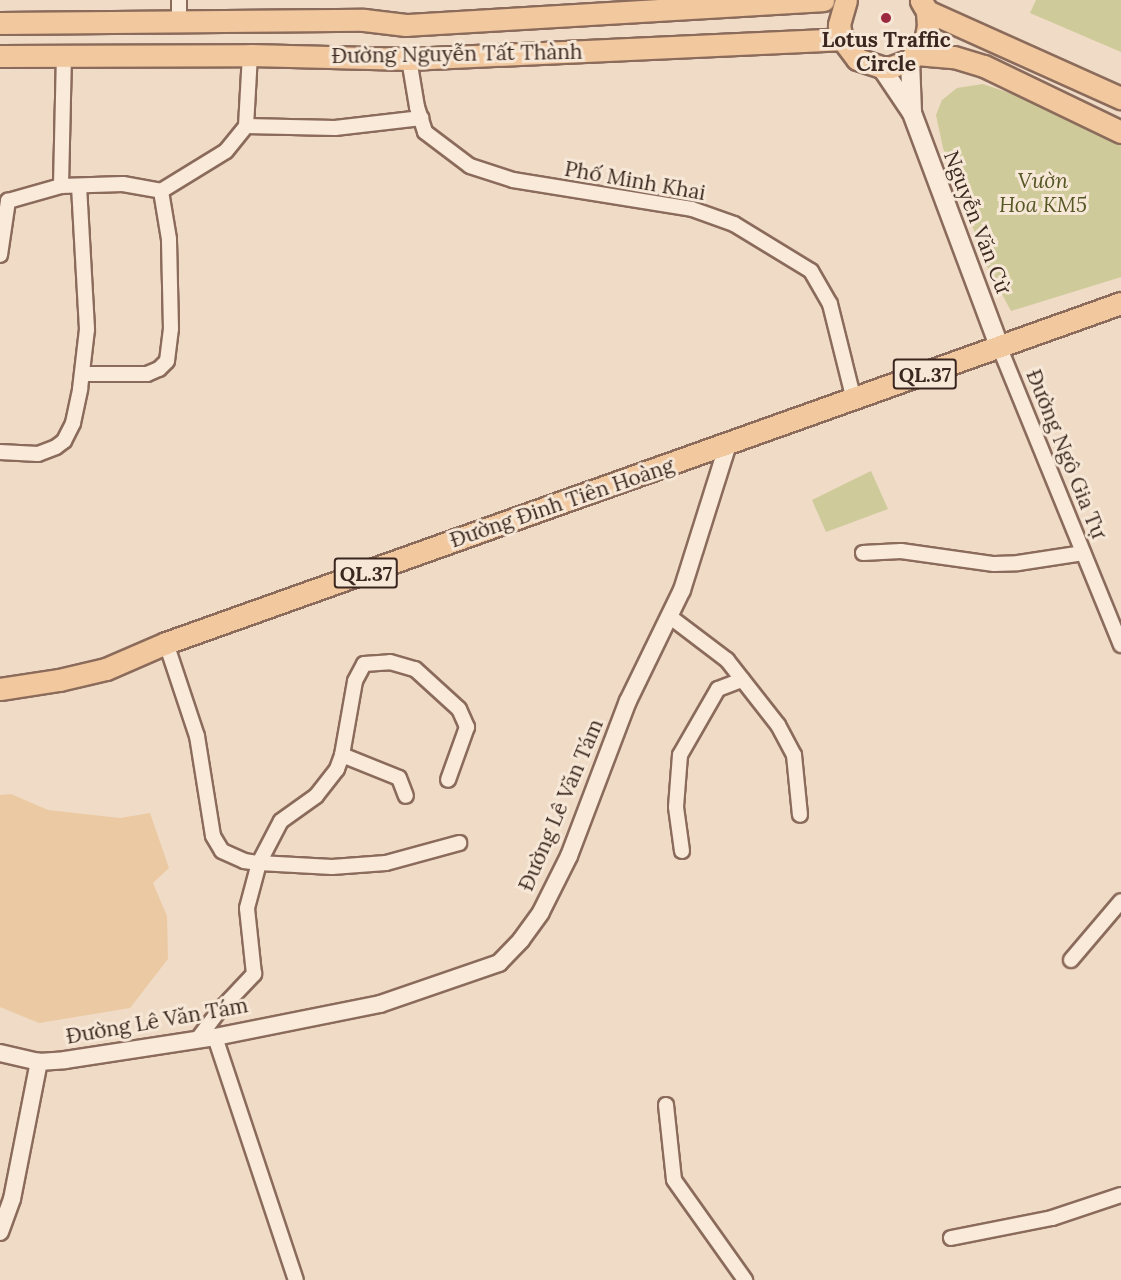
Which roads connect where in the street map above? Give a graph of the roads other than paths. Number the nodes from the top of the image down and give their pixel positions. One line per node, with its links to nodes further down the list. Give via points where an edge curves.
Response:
1 (823, 0): 6 (main road, Đường Nguyễn Tất Thành)
2 (846, 0): 7 (main road, via 841,11)
3 (924, 6): 12 (main road, via 928,26 925,41); 15 (main road)
4 (179, 10): 5 (main road, Đường Nguyễn Tất Thành); 6 (main road, Đường Nguyễn Tất Thành); 11 (main road)
5 (0, 23)
6 (406, 25): 13 (main road)
7 (842, 39): 13 (main road, Đường Nguyễn Tất Thành); 14 (main road, via 857,59)
8 (250, 55): 11 (main road, Đường Nguyễn Tất Thành); 13 (main road, Đường Nguyễn Tất Thành); 18 (street)
9 (0, 56): 10 (main road, Đường Nguyễn Tất Thành)
10 (64, 56): 11 (main road, Đường Nguyễn Tất Thành); 20 (street)
11 (179, 56)
12 (913, 57): 14 (main road); 16 (main road, Nguyễn Văn Cừ); 19 (main road, via 954,57 984,66)
13 (409, 59): 17 (street, Phố Minh Khai)
14 (881, 68): 16 (main road, Nguyễn Văn Cừ)
15 (1121, 98)
16 (912, 113): 25 (main road, Nguyễn Văn Cừ)
17 (421, 118): 18 (street, via 335,128); 27 (street, Phố Minh Khai, via 425,132 470,166 513,180 692,209 734,224 811,271 830,304)
18 (246, 126): 22 (street, via 226,150)
19 (1121, 132)
20 (62, 186): 21 (street); 23 (street, via 8,201)
21 (79, 186): 22 (street, via 123,184); 26 (street, via 87,329)
22 (161, 191): 26 (street, via 169,238 171,329 167,361 147,374)
23 (0, 255)
24 (1121, 303): 25 (main road, Đường Đinh Tiên Hoàng / QL.37)
25 (999, 346): 27 (main road, Đường Đinh Tiên Hoàng / QL.37); 30 (street, Đường Ngô Gia Tự)
26 (82, 374): 29 (street, via 73,423 64,441 38,454)
27 (854, 400): 28 (main road, Đường Đinh Tiên Hoàng / QL.37)
28 (729, 444): 32 (street, Đường Lê Văn Tám, via 682,590); 33 (main road, Đường Đinh Tiên Hoàng / QL.37)
29 (0, 452)
30 (1083, 552): 31 (street, via 994,564 902,551); 34 (street, Đường Ngô Gia Tự)
31 (863, 553)
32 (669, 616): 35 (street, via 727,660); 46 (street, Đường Lê Văn Tám, via 628,701 569,856 541,912 499,963 380,1004)
33 (166, 643): 36 (main road, Đường Đinh Tiên Hoàng / QL.37, via 106,669); 43 (street, via 197,736 214,842 234,857)
34 (1121, 645)
35 (742, 680): 40 (street, via 778,725 794,755); 42 (street, via 718,689 680,755 676,807)
36 (0, 689)
37 (342, 755): 38 (street, via 355,681 364,664 403,664 415,669 459,709 467,723); 39 (street, via 399,778); 43 (street, via 337,770 316,796 281,821)
38 (448, 780)
39 (406, 796)
40 (800, 815)
41 (459, 843): 43 (street, via 386,863 332,867)
42 (682, 851)
43 (259, 863): 47 (street, via 247,908 254,974)
44 (1121, 901): 45 (street)
45 (1071, 960)
46 (215, 1036): 47 (street, Đường Lê Văn Tám); 54 (street)
47 (197, 1040): 49 (street, Đường Lê Văn Tám)
48 (0, 1053): 49 (street, Đường Lê Văn Tám)
49 (39, 1062): 52 (street, via 12,1199)
50 (666, 1105): 55 (street, via 674,1180)
51 (1121, 1196): 53 (street, via 1052,1218)
52 (0, 1232)
53 (951, 1238)
54 (296, 1280)
55 (745, 1280)

